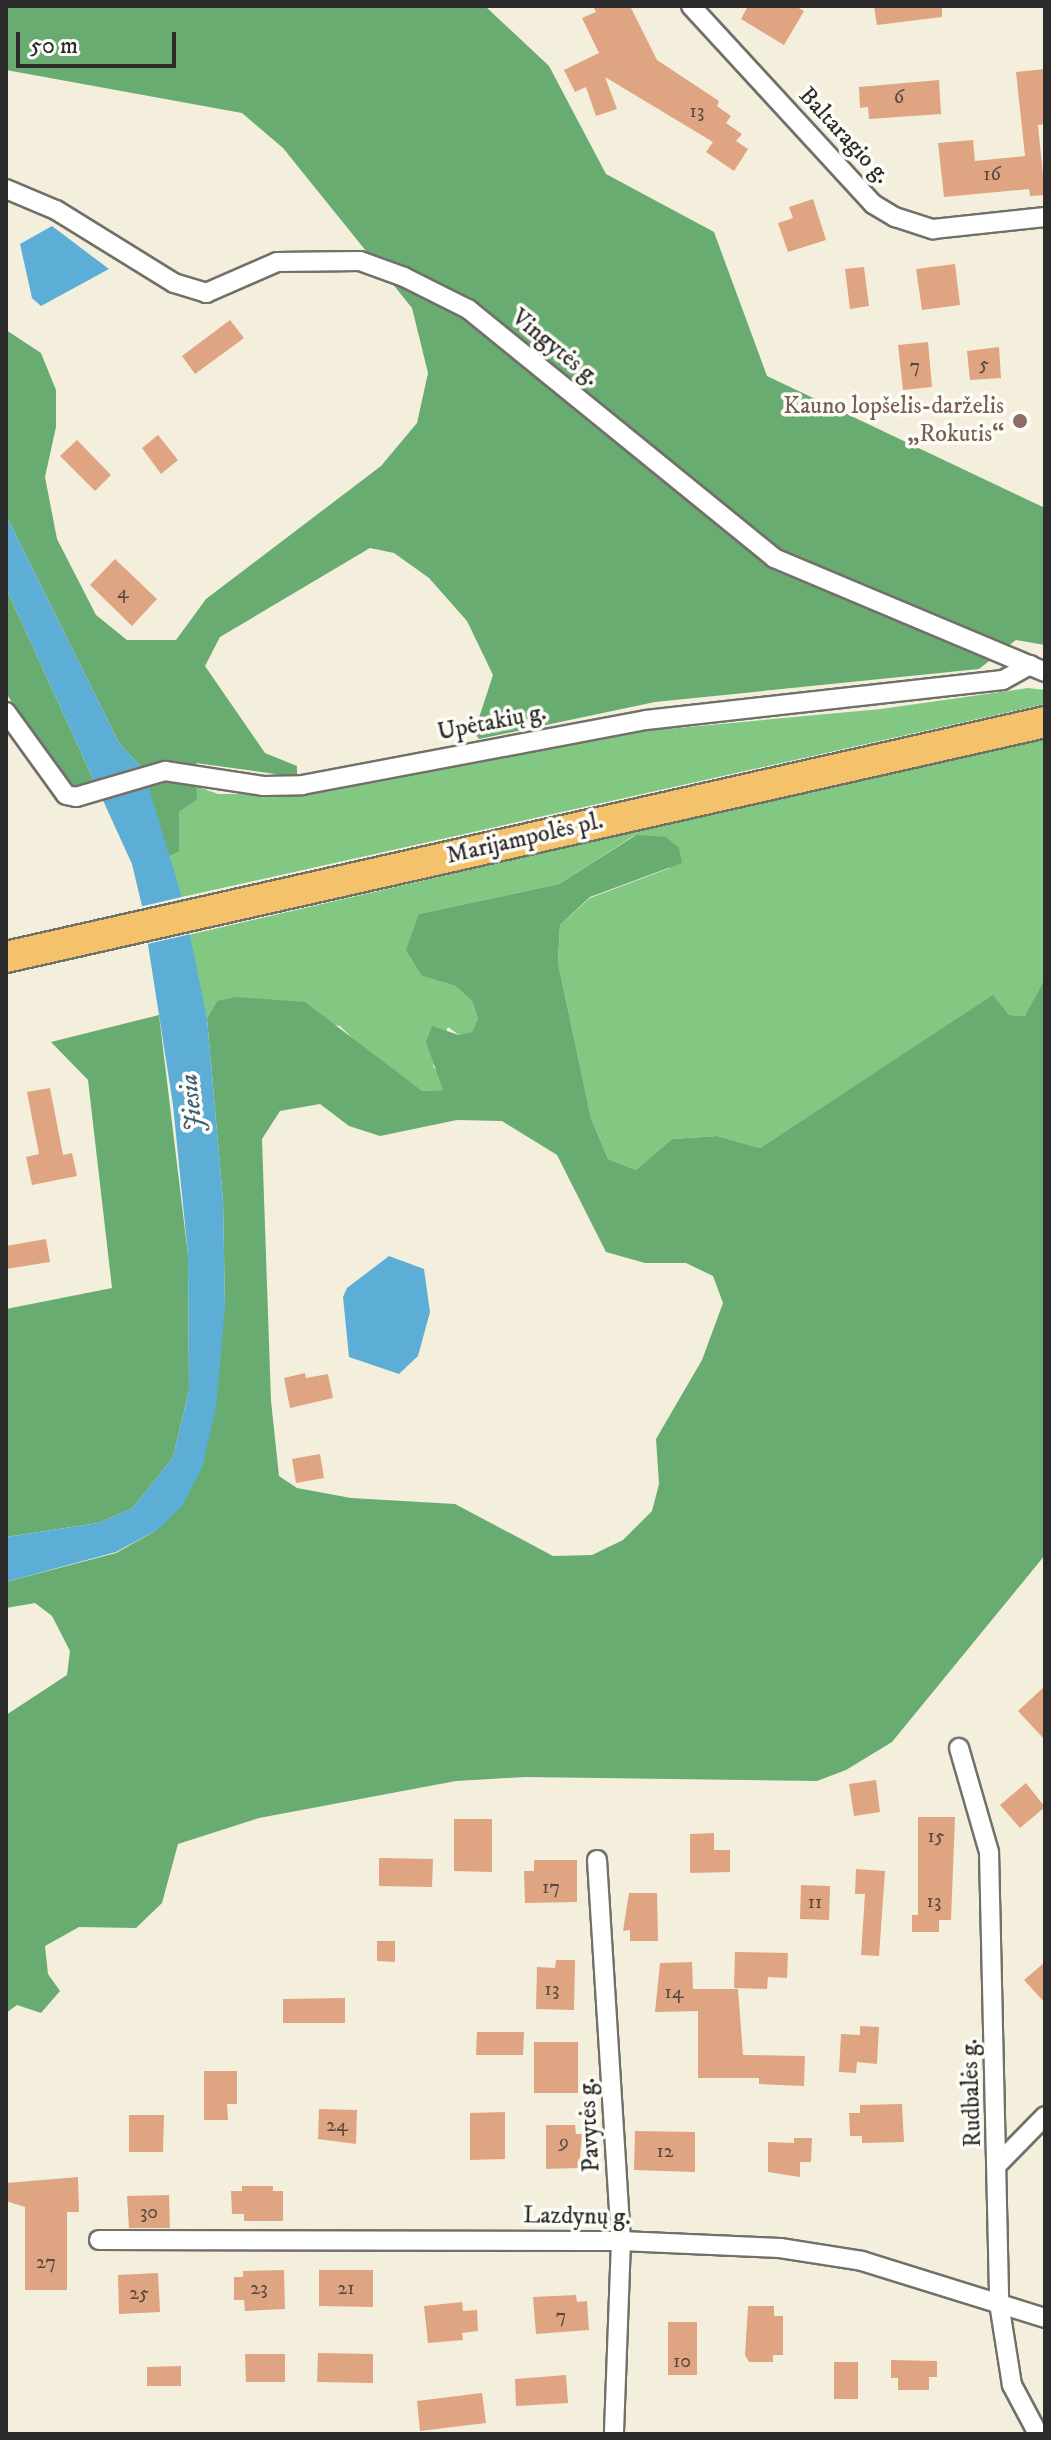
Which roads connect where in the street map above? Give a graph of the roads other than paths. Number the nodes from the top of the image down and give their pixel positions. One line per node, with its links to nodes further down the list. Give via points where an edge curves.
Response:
1 (691, 6): 3 (street, Baltaragio g., via 873,204 933,229)
2 (6, 189): 4 (street, Vingytės g., via 56,210 174,283 206,293 277,262 360,261 404,277 468,309 774,558 941,633)
3 (1045, 217)
4 (1037, 669): 5 (street, Upėtakių g., via 1003,680 646,720 302,785 263,786 165,771 91,794 66,795)
5 (6, 712)
6 (1045, 722): 7 (main road, Marijampolės pl.)
7 (6, 957)
8 (959, 1748): 11 (street, Rudbalės g., via 989,1852)
9 (597, 1860): 13 (street, Pavytės g.)
10 (1045, 2116): 11 (street)
11 (998, 2164): 14 (street, Rudbalės g.)
12 (99, 2240): 13 (street, Lazdynų g.)
13 (621, 2241): 14 (street, Lazdynų g., via 794,2250 862,2261); 16 (street, Pavytės g.)
14 (999, 2303): 15 (street, Lazdynų g.); 17 (street, Rudbalės g., via 1012,2385)
15 (1045, 2318)
16 (614, 2434)
17 (1038, 2434)

